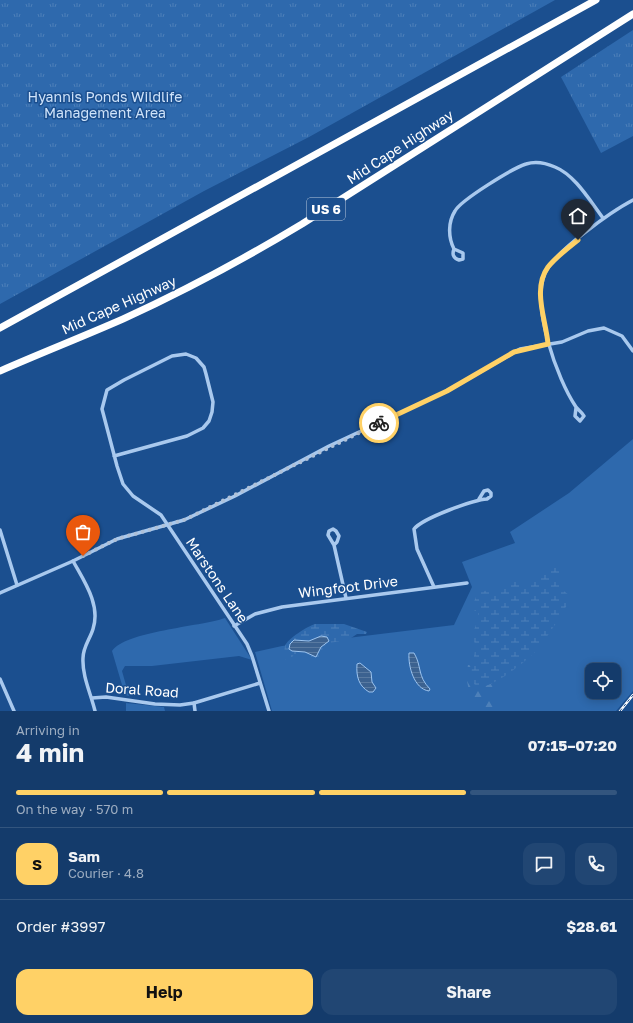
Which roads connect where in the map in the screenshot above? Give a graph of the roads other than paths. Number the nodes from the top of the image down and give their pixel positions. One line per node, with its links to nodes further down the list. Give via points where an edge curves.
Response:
1 (596, 0): 6 (highway)
2 (633, 14): 9 (highway, Mid Cape Highway / US 6, via 258,250 158,302)
3 (633, 200): 4 (street)
4 (603, 218): 5 (street, via 562,170 531,163 507,173 458,206 449,230); 7 (street, via 555,259 545,273 541,301)
5 (454, 248)
6 (0, 328)
7 (548, 344): 8 (street, via 604,328 622,336); 10 (street); 13 (street, via 514,352 447,391 293,464 229,499)
8 (633, 351)
9 (0, 371)
10 (576, 408)
11 (114, 456): 11 (street, Marstons Lane, via 102,408 107,390 172,356 186,354 200,361 206,374 212,402 211,417 206,425 198,432 187,436); 13 (street, Marstons Lane, via 120,478 129,492 157,511)
12 (479, 498): 19 (street, via 433,517 414,529 417,549)
13 (168, 526): 16 (street, via 117,539); 22 (street, Marstons Lane)
14 (0, 530): 18 (street)
15 (334, 545): 21 (street)
16 (72, 561): 18 (street); 25 (street, via 94,606 93,629 82,659)
17 (468, 583): 19 (street, Wingfoot Drive)
18 (17, 585): 20 (street)
19 (434, 587): 21 (street, Wingfoot Drive)
20 (0, 593)
21 (346, 598): 22 (street, Wingfoot Drive, via 276,608 255,614)
22 (234, 626): 24 (street, Marstons Lane, via 250,650)
23 (0, 679): 27 (street)
24 (260, 683): 26 (street, Doral Road); 30 (street, Marstons Lane)
25 (92, 698): 26 (street, Doral Road, via 106,697 166,704); 28 (street)
26 (194, 703): 29 (street)
27 (14, 711)
28 (95, 711)
29 (196, 711)
30 (269, 711)

